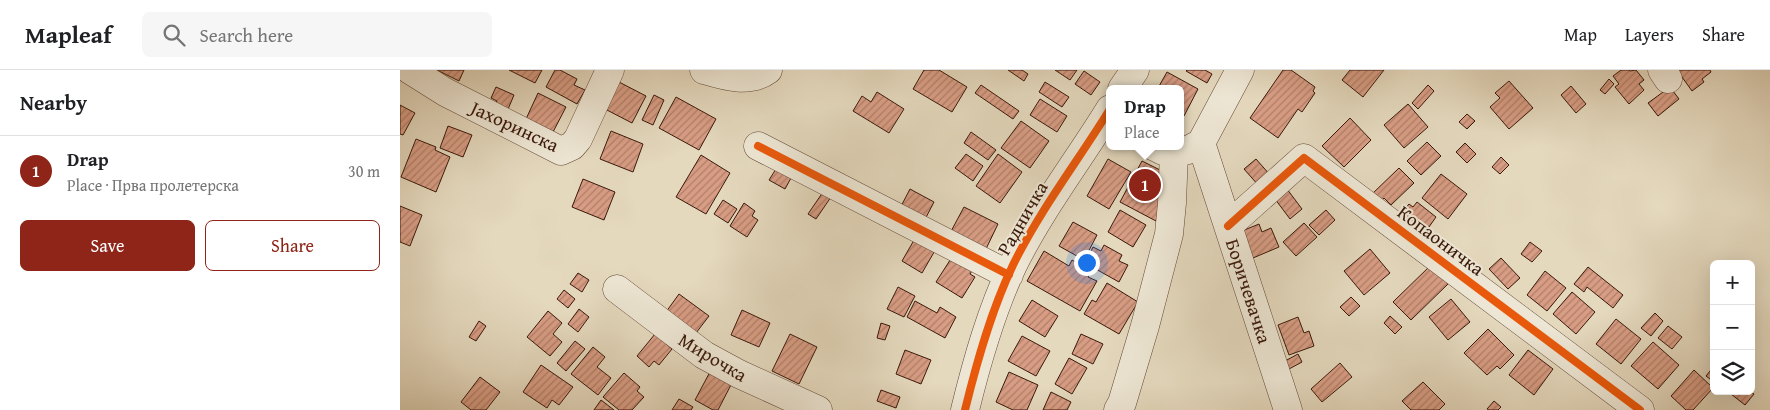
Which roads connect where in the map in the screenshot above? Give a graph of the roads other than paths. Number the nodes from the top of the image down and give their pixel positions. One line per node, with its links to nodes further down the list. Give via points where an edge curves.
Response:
1 (410, 70): 2 (street, Јахоринска, via 445,92 560,151 572,146 578,138)
2 (610, 70)
3 (704, 70): 4 (street, via 736,78)
4 (768, 70)
5 (1135, 70): 7 (street, Радничка)
6 (1240, 70): 9 (street)
7 (1126, 85)
8 (1106, 116): 13 (street, Радничка, via 1048,203)
9 (1201, 143): 11 (street, via 1188,150); 12 (street, Боричевачка)
10 (758, 146): 13 (street)
11 (1163, 150): 17 (street, via 1172,203 1169,234 1145,326)
12 (1228, 226): 18 (street, Боричевачка); 19 (street, Копаоничка, via 1304,158)
13 (1008, 275): 16 (street, Радничка, via 981,349)
14 (617, 290): 15 (street, Мирочка, via 704,355)
15 (818, 410)
16 (965, 410)
17 (1118, 410)
18 (1288, 410)
19 (1640, 410)

